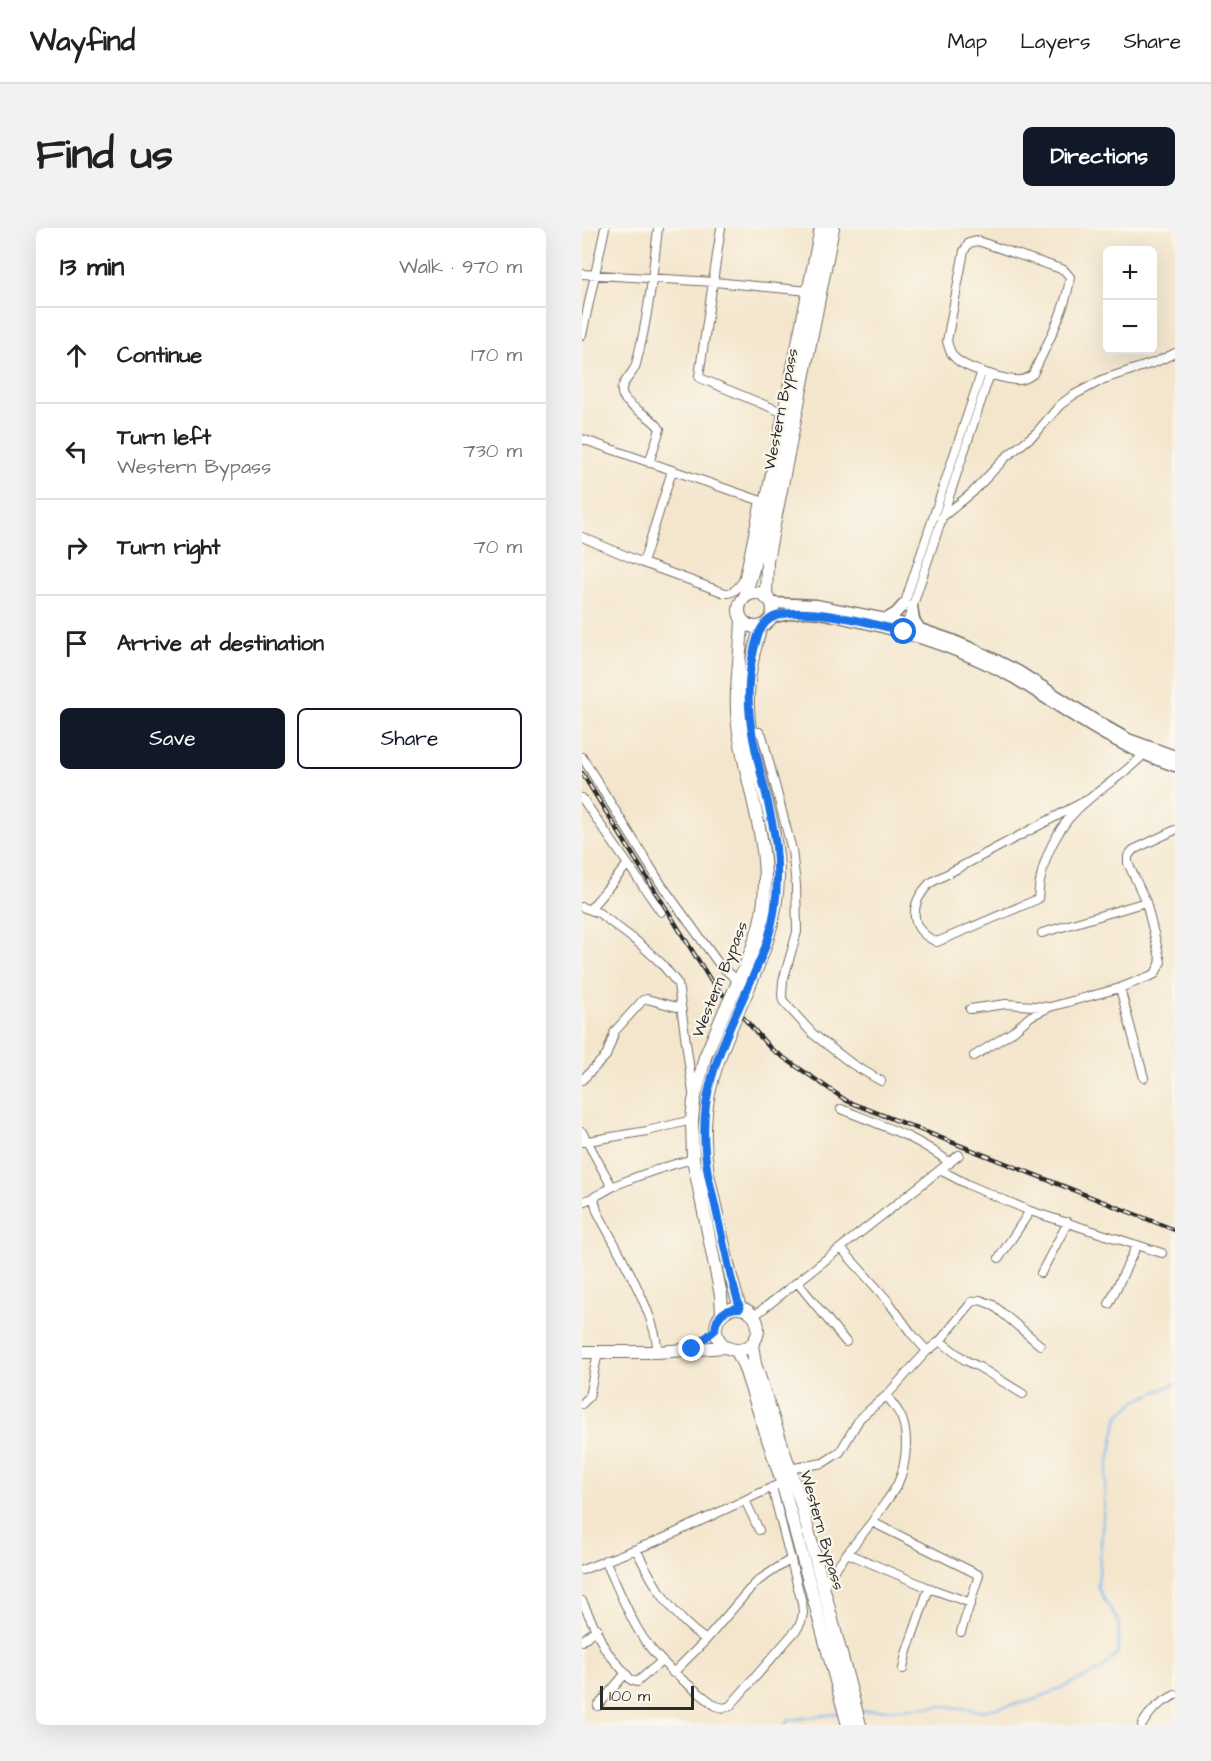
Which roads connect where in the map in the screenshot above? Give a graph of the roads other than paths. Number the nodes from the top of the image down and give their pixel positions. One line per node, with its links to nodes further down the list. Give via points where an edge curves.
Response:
1 (606, 228): 7 (street)
2 (658, 228): 8 (street)
3 (721, 228): 9 (street)
4 (821, 228): 10 (main road, Western Bypass)
5 (833, 228): 24 (main road, Western Bypass, via 767,560)
6 (582, 274): 7 (street)
7 (596, 276): 8 (street); 11 (street)
8 (652, 279): 9 (street); 17 (street, via 636,366 621,394 660,429)
9 (714, 282): 10 (street); 15 (street, via 700,378)
10 (809, 291): 15 (main road, Western Bypass)
11 (582, 335)
12 (1175, 353): 20 (street, via 1104,379 1072,396)
13 (982, 371): 14 (street); 14 (street, via 957,360 947,341 964,251 969,243 978,241 1064,270 1070,277 1054,329 1033,374 1017,380); 25 (street)
14 (990, 374): 20 (street)
15 (784, 413): 19 (main road, Western Bypass)
16 (582, 439): 17 (street)
17 (649, 463): 18 (street)
18 (672, 471): 19 (street); 22 (street)
19 (762, 502): 22 (street, via 743,581 736,590 725,593); 23 (main road, Western Bypass)
20 (941, 518): 25 (street)
21 (582, 537): 22 (street)
22 (643, 563)
23 (746, 596): 24 (main road, via 754,593); 27 (main road, via 739,608)
24 (769, 600): 26 (main road); 28 (main road, via 772,612)
25 (908, 605): 26 (main road); 29 (street); 30 (main road)
26 (886, 619): 29 (main road)
27 (742, 620): 28 (main road, via 752,626); 45 (main road, Western Bypass, via 736,683 738,726 760,828 765,879 761,921)
28 (766, 622): 29 (main road, via 793,613 816,613); 31 (main road, Western Bypass, via 754,652 749,685)
29 (901, 627): 30 (main road); 32 (main road, via 999,670 1091,729)
30 (921, 629): 33 (main road, via 1003,663 1128,739)
31 (751, 731): 45 (main road, Western Bypass, via 771,820 778,876 772,927 763,954); 53 (street, via 762,735 792,850 797,932 783,981 783,1001 813,1034)
32 (1143, 754): 35 (main road); 37 (street)
33 (1175, 756)
34 (582, 757): 45 (street, via 661,884)
35 (1175, 766)
36 (582, 798): 39 (street)
37 (1087, 800): 37 (street, via 1055,836 1046,857 1038,899 937,942 926,937 918,926 916,901 930,883)
38 (1175, 830): 40 (street, via 1132,850 1128,856)
39 (628, 864): 41 (street); 42 (street)
40 (1146, 902): 43 (street); 44 (street, via 1161,962 1155,974)
41 (586, 908): 47 (street, via 604,916 661,963 678,984)
42 (661, 912)
43 (1042, 933)
44 (1120, 988): 46 (street); 51 (street)
45 (739, 990): 49 (main road, Western Bypass, bridge)
46 (1050, 1007): 48 (street, via 1006,1004); 50 (street)
47 (680, 1008): 52 (street, via 643,1000 615,1030 606,1056); 54 (street)
48 (970, 1010)
49 (730, 1013): 54 (main road, Western Bypass, via 705,1057); 75 (main road, Western Bypass, via 706,1104 706,1158)
50 (974, 1056)
51 (1144, 1078)
52 (582, 1080)
53 (881, 1081)
54 (694, 1101): 56 (main road, Western Bypass)
55 (841, 1109): 61 (street, via 916,1140)
56 (692, 1120): 58 (street); 60 (main road, Western Bypass)
57 (582, 1132): 58 (street)
58 (585, 1141): 63 (street)
59 (959, 1155): 61 (street)
60 (693, 1159): 63 (street); 76 (main road, Western Bypass)
61 (950, 1163): 62 (street)
62 (940, 1170): 66 (street); 69 (street)
63 (612, 1187): 64 (street)
64 (594, 1198): 65 (street); 88 (street, via 650,1320)
65 (582, 1202)
66 (1030, 1211): 67 (street); 71 (street)
67 (1068, 1222): 68 (street); 72 (street)
68 (1137, 1245): 70 (street); 74 (street)
69 (841, 1248): 73 (street); 85 (street)
70 (1162, 1253)
71 (999, 1257)
72 (1041, 1273)
73 (797, 1282): 77 (street); 80 (street)
74 (1109, 1304)
75 (740, 1308): 76 (main road); 77 (main road)
76 (722, 1313): 78 (main road)
77 (754, 1316): 81 (main road, via 758,1328)
78 (715, 1330): 83 (main road); 84 (main road, via 716,1336)
79 (940, 1341): 82 (street, via 972,1302 980,1300 993,1305); 85 (street); 89 (street)
80 (846, 1342)
81 (752, 1345): 84 (main road); 92 (main road, Western Bypass)
82 (1040, 1345)
83 (692, 1349): 84 (main road); 88 (main road)
84 (731, 1349): 93 (main road, Western Bypass, via 744,1366)
85 (927, 1351): 90 (street)
86 (582, 1352): 87 (main road)
87 (598, 1352): 88 (main road); 91 (street, via 589,1397)
88 (657, 1352)
89 (1023, 1394)
90 (887, 1395): 92 (street, via 860,1418 840,1452 824,1463); 95 (street, via 902,1417 905,1430 903,1469)
91 (582, 1404)
92 (788, 1468): 102 (main road, Western Bypass)
93 (777, 1485): 94 (street); 99 (street); 115 (main road, Western Bypass)
94 (745, 1500): 96 (street); 97 (street)
95 (872, 1522): 98 (street); 105 (street, via 979,1575)
96 (759, 1530)
97 (636, 1549): 100 (street); 108 (street, via 668,1603)
98 (847, 1553): 102 (street); 103 (street)
99 (791, 1559): 108 (street, via 759,1580); 112 (street, via 802,1603 801,1622 730,1706 716,1706)
100 (605, 1560): 101 (street); 110 (street, via 637,1629)
101 (582, 1570)
102 (822, 1585): 115 (main road, Western Bypass)
103 (929, 1588): 105 (street); 111 (street)
104 (582, 1601): 106 (street)
105 (971, 1603): 107 (street)
106 (597, 1628): 109 (street); 113 (street, via 606,1649)
107 (961, 1632)
108 (706, 1640): 112 (street)
109 (582, 1641)
110 (662, 1661): 112 (street); 113 (street, via 637,1682)
111 (903, 1669)
112 (673, 1673)
113 (625, 1674): 116 (street)
114 (1175, 1695): 119 (street, via 1155,1706)
115 (848, 1699): 117 (main road, Western Bypass); 118 (main road, Western Bypass)
116 (598, 1706)
117 (848, 1725)
118 (860, 1725)
119 (1142, 1725)

